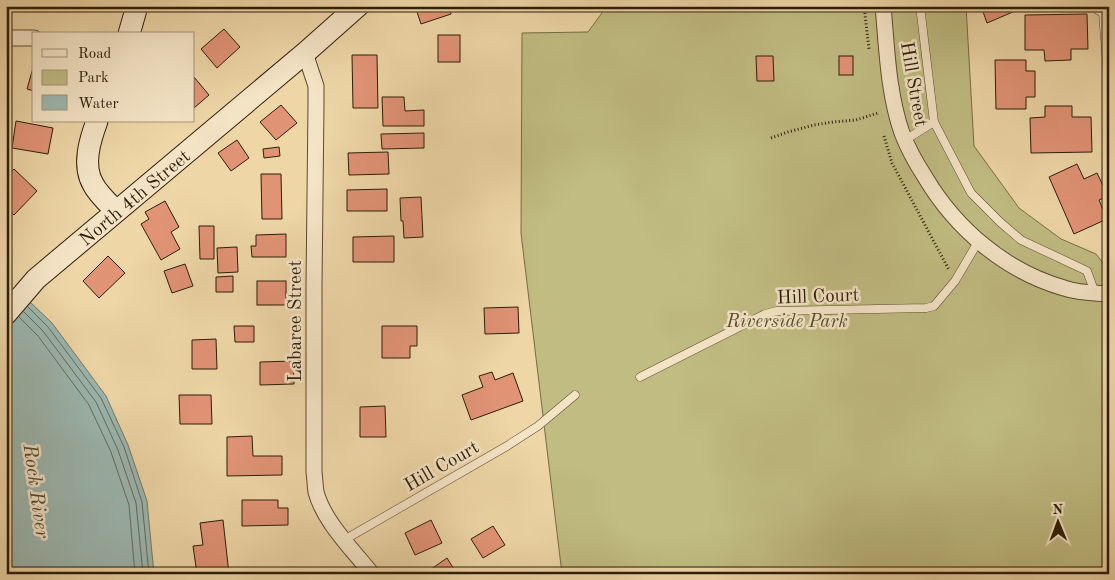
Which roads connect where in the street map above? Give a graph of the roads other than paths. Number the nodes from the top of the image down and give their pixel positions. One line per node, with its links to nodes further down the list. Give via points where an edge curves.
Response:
1 (137, 6): 7 (street)
2 (358, 6): 10 (street, North 4th Street)
3 (883, 6): 14 (street, Hill Street, via 890,81)
4 (920, 6): 13 (lane)
5 (1091, 6): 6 (lane)
6 (1106, 13): 11 (lane)
7 (129, 32)
8 (6, 38): 9 (street)
9 (32, 38)
10 (304, 53): 15 (street, North 4th Street); 21 (street, Labaree Street, via 316,86 315,481 320,504)
11 (1109, 90)
12 (97, 122): 15 (street, via 90,143 88,169 96,190)
13 (934, 122): 14 (lane); 17 (lane, via 971,193 1021,240 1087,271)
14 (905, 140): 16 (street, Hill Street, via 936,195)
15 (116, 211): 18 (street, North 4th Street, via 36,279)
16 (978, 242): 17 (street, Hill Street, via 1026,274 1046,283); 19 (lane, Hill Court, via 955,281 934,306 777,311 765,314)
17 (1102, 294)
18 (6, 314)
19 (640, 377)
20 (575, 395): 21 (lane, Hill Court, via 538,426 507,446)
21 (344, 540): 22 (street, Labaree Street)
22 (372, 574)

